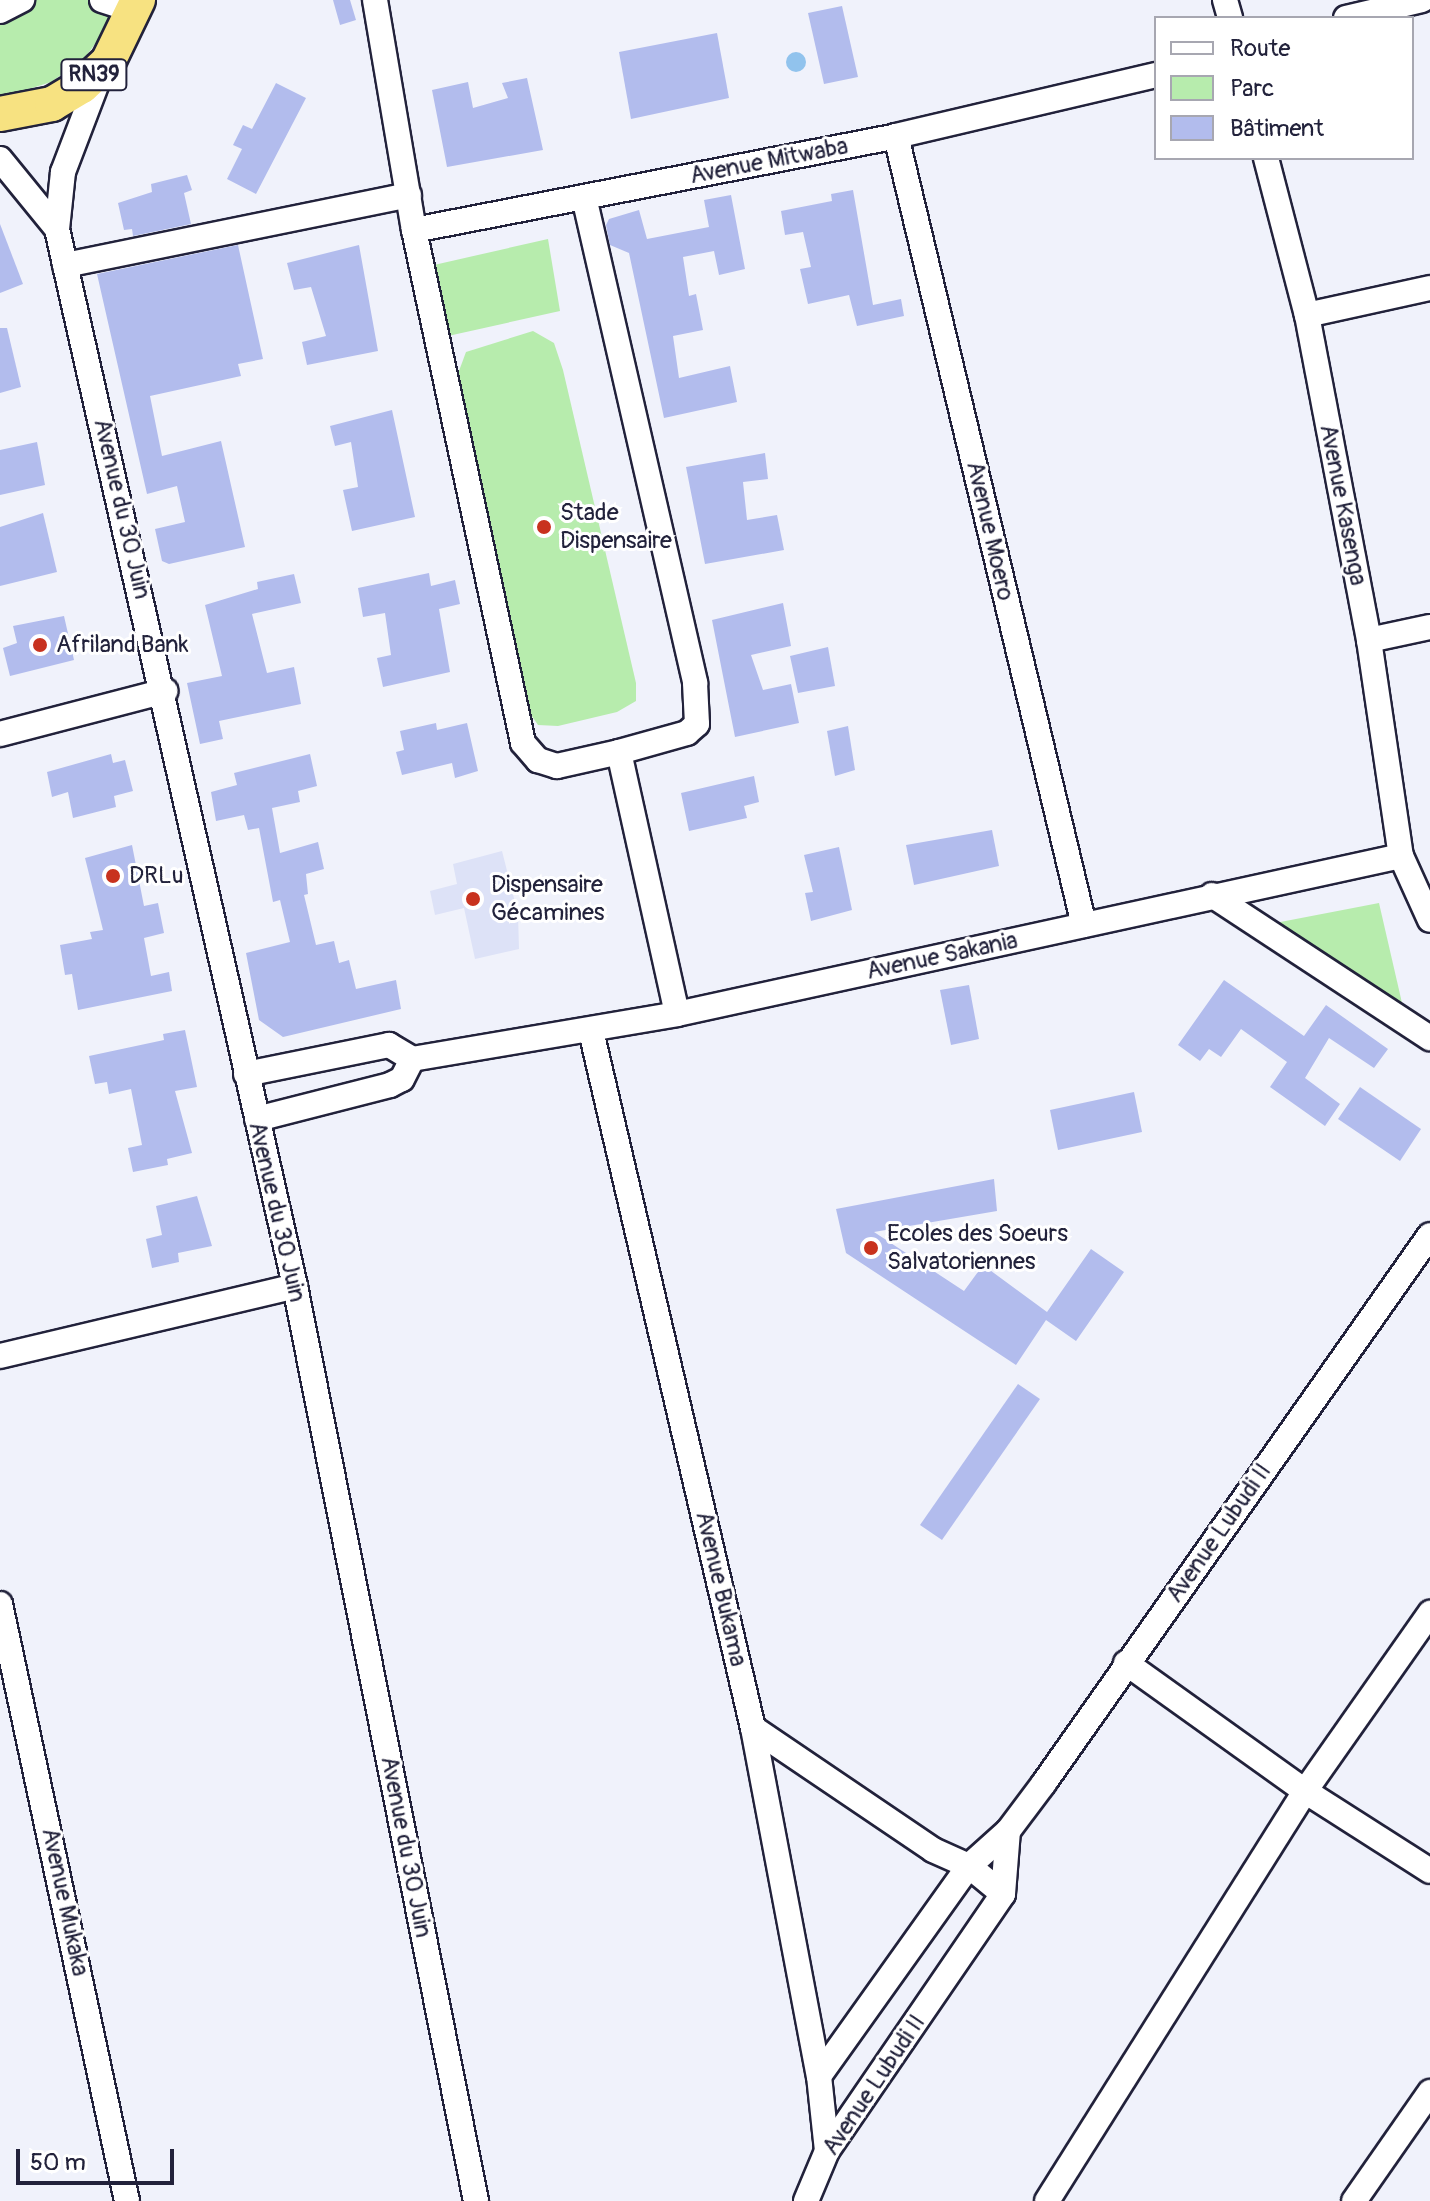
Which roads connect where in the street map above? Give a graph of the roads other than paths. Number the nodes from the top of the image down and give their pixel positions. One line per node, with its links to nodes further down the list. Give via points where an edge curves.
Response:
1 (22, 0): 6 (street)
2 (102, 0): 5 (street)
3 (375, 0): 14 (street)
4 (1422, 0): 7 (street)
5 (137, 6): 8 (highway, RN39)
6 (0, 11)
7 (1354, 16)
8 (108, 62): 10 (highway, RN39, via 52,104); 16 (street, via 63,172)
9 (1154, 75): 11 (street, Avenue Mitwaba)
10 (0, 114)
11 (896, 136): 15 (street, Avenue Mitwaba); 29 (street, Avenue Moero)
12 (0, 159): 16 (street)
13 (1267, 160): 20 (street, Avenue Kasenga)
14 (409, 195): 17 (street); 18 (street)
15 (584, 197): 17 (street, Avenue Mitwaba); 25 (street, via 698,710 697,724 687,733)
16 (57, 229): 18 (street, Avenue du 30 Juin)
17 (414, 230): 25 (street, via 523,743 538,760 557,766)
18 (65, 265): 23 (street, Avenue du 30 Juin)
19 (1430, 288): 20 (street)
20 (1307, 315): 22 (street, Avenue Kasenga)
21 (1430, 627): 22 (street)
22 (1369, 640): 26 (street, Avenue Kasenga)
23 (165, 691): 24 (street); 34 (street, Avenue du 30 Juin)
24 (0, 734)
25 (619, 752): 30 (street)
26 (1401, 856): 27 (street, Avenue Sakania); 28 (street)
27 (1212, 895): 29 (street, Avenue Sakania); 32 (street)
28 (1430, 920)
29 (1084, 925): 30 (street, Avenue Sakania)
30 (677, 1014): 31 (street, Avenue Sakania)
31 (591, 1031): 33 (street, Avenue Sakania); 42 (street, Avenue Bukama)
32 (1430, 1038)
33 (412, 1059): 34 (street, via 389,1045); 35 (street, via 402,1079 390,1085)
34 (246, 1074): 35 (street, Avenue du 30 Juin)
35 (257, 1119): 37 (street, Avenue du 30 Juin)
36 (1430, 1235): 41 (street, Avenue Lubudi II)
37 (295, 1286): 38 (street); 52 (street, Avenue du 30 Juin)
38 (0, 1356)
39 (0, 1604): 51 (street, Avenue Mukaka)
40 (1430, 1613): 43 (street)
41 (1126, 1663): 43 (street); 44 (street, Avenue Lubudi II)
42 (753, 1728): 45 (street, via 933,1850); 48 (street, Avenue Bukama)
43 (1305, 1791): 46 (street); 54 (street)
44 (1008, 1831): 45 (street, Avenue Lubudi II); 47 (street)
45 (969, 1866): 47 (street); 48 (street, Avenue Lubudi II)
46 (1430, 1871)
47 (1003, 1894): 50 (street, Avenue Lubudi II)
48 (819, 2076): 50 (street, Avenue Bukama)
49 (1430, 2092): 55 (street)
50 (827, 2151): 53 (street, Avenue Lubudi II)
51 (127, 2201)
52 (476, 2201)
53 (806, 2201)
54 (1047, 2201)
55 (1354, 2201)

